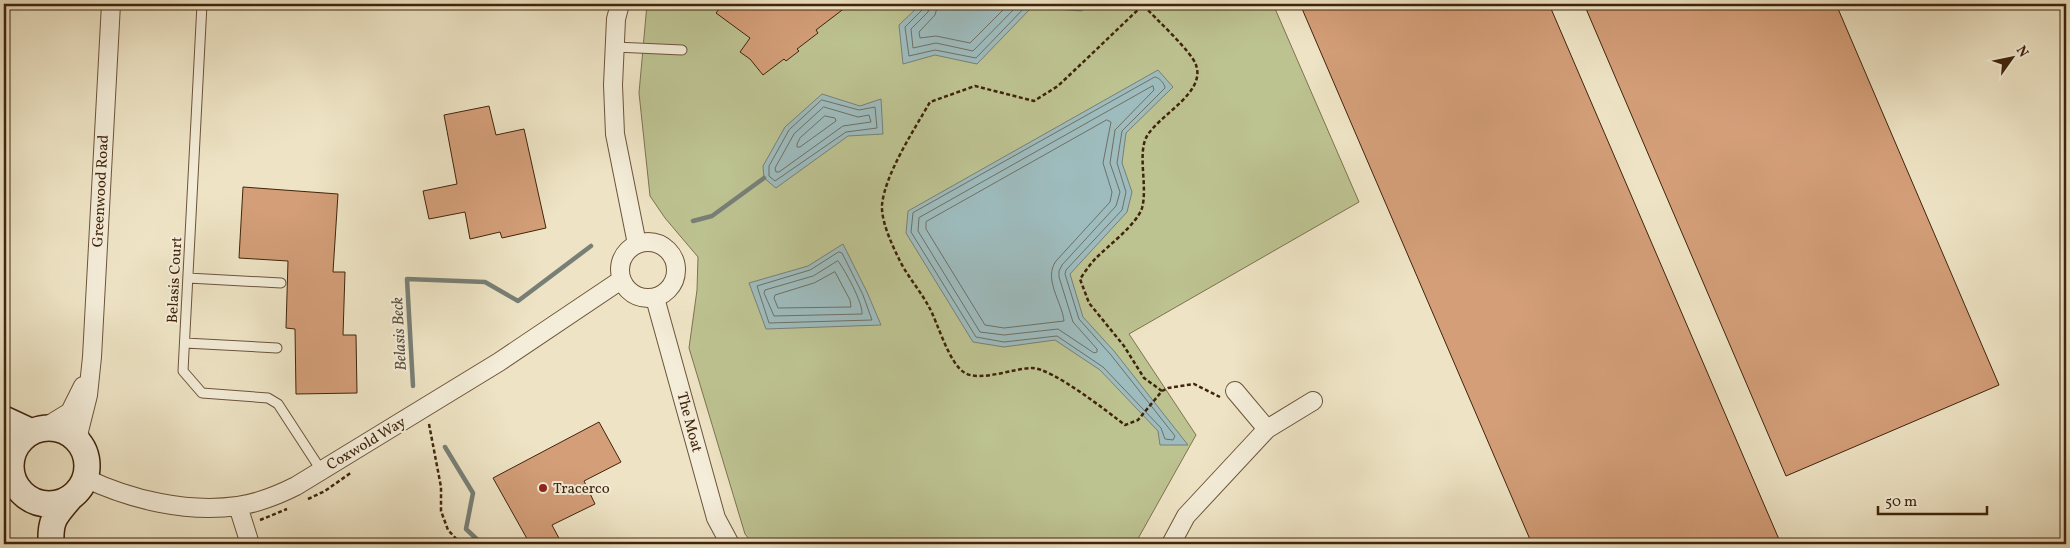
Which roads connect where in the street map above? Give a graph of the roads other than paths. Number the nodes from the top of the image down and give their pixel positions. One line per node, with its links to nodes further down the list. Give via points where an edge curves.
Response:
1 (111, 4): 13 (street, Greenwood Road, via 92,357)
2 (202, 4): 7 (lane, Belasis Court)
3 (620, 4): 4 (street)
4 (615, 47): 5 (lane); 6 (street, via 612,85 615,134)
5 (682, 50)
6 (636, 244): 8 (street, via 625,252 622,259); 10 (street, via 652,242 666,248 675,261 676,276 669,290)
7 (188, 278): 9 (lane); 11 (lane, Belasis Court)
8 (621, 280): 10 (street, via 629,292 641,298); 20 (street, Coxwold Way, via 499,362)
9 (281, 283)
10 (655, 298): 27 (street, The Moat, via 716,518)
11 (185, 343): 12 (lane); 20 (lane, Belasis Court, via 183,371 202,393 268,398 278,404)
12 (277, 348)
13 (88, 377): 18 (street, Greenwood Road, via 70,412); 19 (street, Greenwood Road)
14 (1235, 391): 17 (street)
15 (1313, 401): 17 (street)
16 (4, 419): 18 (main road)
17 (1267, 429): 28 (street, via 1186,516)
18 (38, 430): 19 (main road, via 58,429); 21 (main road, via 20,441 13,453 10,468)
19 (80, 445): 22 (main road, via 86,461)
20 (322, 470): 23 (street, Coxwold Way, via 272,497)
21 (14, 480): 22 (main road, via 35,502 47,504 59,502); 24 (main road)
22 (78, 488): 23 (street, Coxwold Way, via 100,486 138,498 188,507); 25 (main road, via 50,526)
23 (238, 506): 26 (street)
24 (40, 544)
25 (51, 544)
26 (250, 544)
27 (730, 544)
28 (1171, 544)

